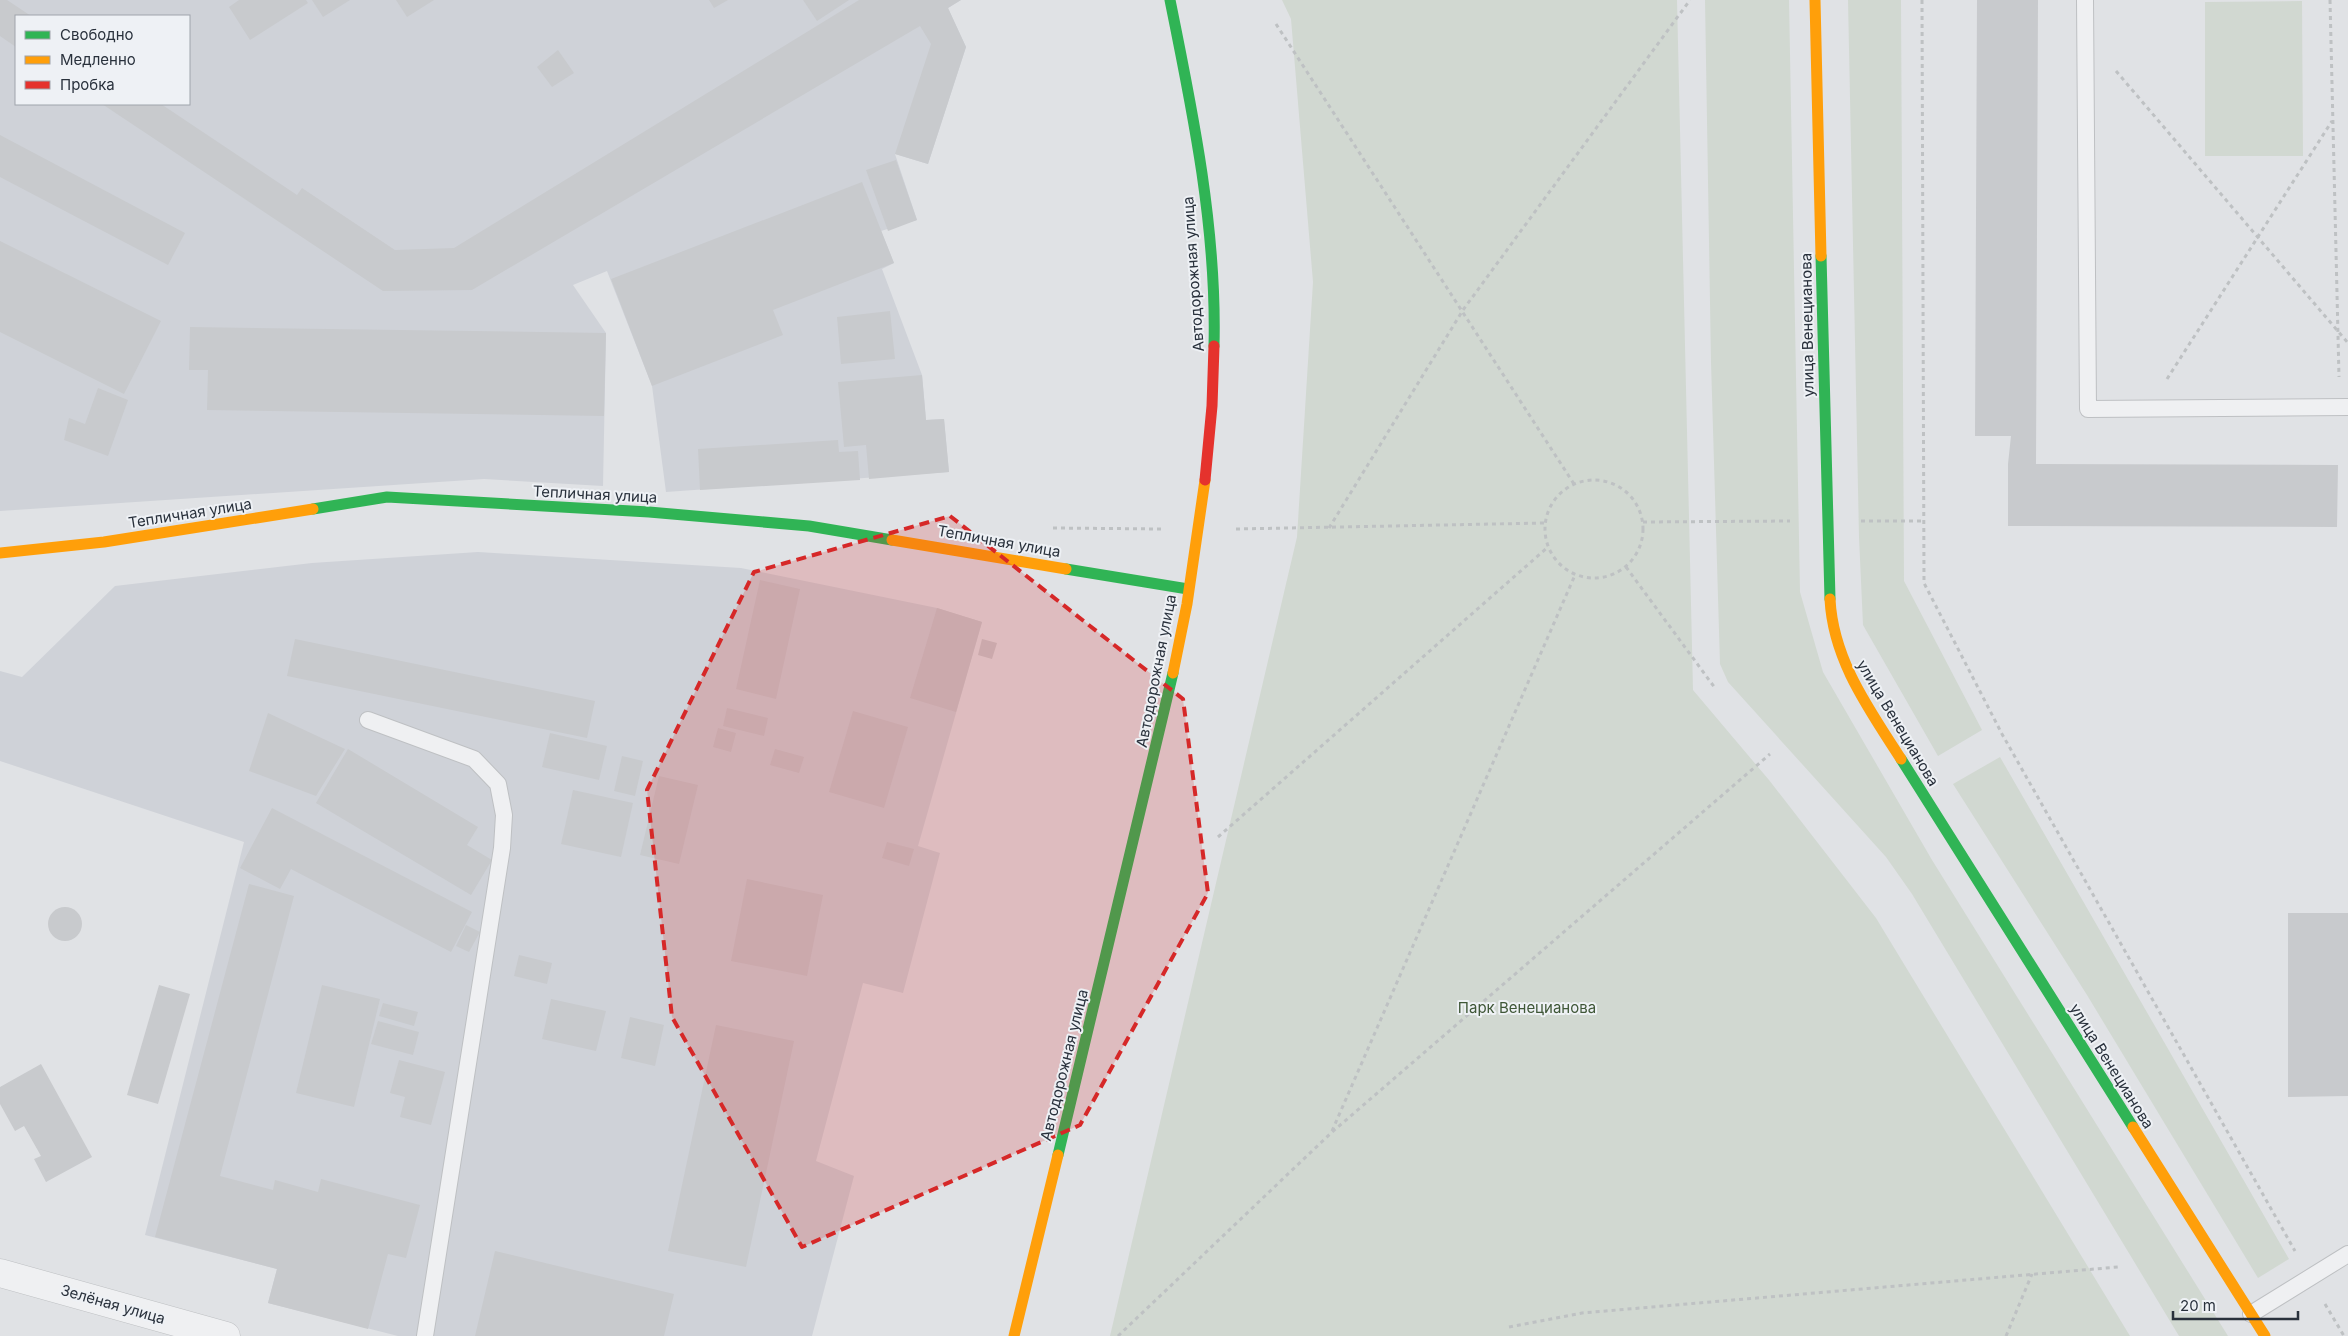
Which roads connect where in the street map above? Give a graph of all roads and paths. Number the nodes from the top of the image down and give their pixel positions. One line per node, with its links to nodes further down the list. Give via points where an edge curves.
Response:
1 (1170, 0): 25 (street, Автодорожная улица, via 1199,160 1214,338 1210,437)
2 (1690, 0): 11 (path)
3 (1815, 0): 17 (street, улица Венецианова)
4 (1922, 0): 18 (path)
5 (2085, 0): 8 (lane)
6 (2330, 0): 9 (path)
7 (1276, 24): 11 (path)
8 (2085, 35): 10 (path); 15 (lane, via 2088,409)
9 (2333, 121): 10 (path); 12 (path)
10 (2257, 237): 12 (path); 15 (path)
11 (1463, 310): 16 (path); 20 (path)
12 (2338, 331): 13 (path); 14 (path)
13 (2348, 343)
14 (2344, 407): 15 (lane)
15 (2147, 409)
16 (1574, 484): 19 (path, via 1588,480 1618,486 1630,495); 21 (path, via 1560,493 1550,507 1545,523)
17 (1826, 521): 18 (path); 19 (path); 36 (street, улица Венецианова, via 1830,606 1842,659 1858,691)
18 (1924, 521): 35 (path, via 1924,583 2002,734)
19 (1643, 522): 23 (path, via 1643,539 1637,554)
20 (1329, 528)
21 (1548, 547): 24 (path, via 1554,559); 29 (path)
22 (0, 552): 25 (street, Тепличная улица, via 104,542 387,497 649,512 809,526)
23 (1626, 567): 24 (path, via 1602,578); 26 (path)
24 (1575, 575): 30 (path)
25 (1188, 589): 40 (street, Автодорожная улица, via 1169,697)
26 (1715, 688)
27 (368, 720): 39 (lane, via 474,760 498,784 504,815 502,848)
28 (1770, 754): 30 (path)
29 (1218, 838)
30 (1331, 1132): 41 (path)
31 (2348, 1254): 35 (lane)
32 (2118, 1267): 34 (path)
33 (0, 1273): 38 (street, Зелёная улица)
34 (2032, 1274): 37 (path, via 1582,1313); 42 (path)
35 (2310, 1278): 36 (lane); 44 (path)
36 (2251, 1314): 43 (street, улица Венецианова)
37 (1509, 1326)
38 (226, 1336)
39 (425, 1336)
40 (1014, 1336)
41 (1118, 1336)
42 (2006, 1336)
43 (2265, 1336)
44 (2344, 1336)

